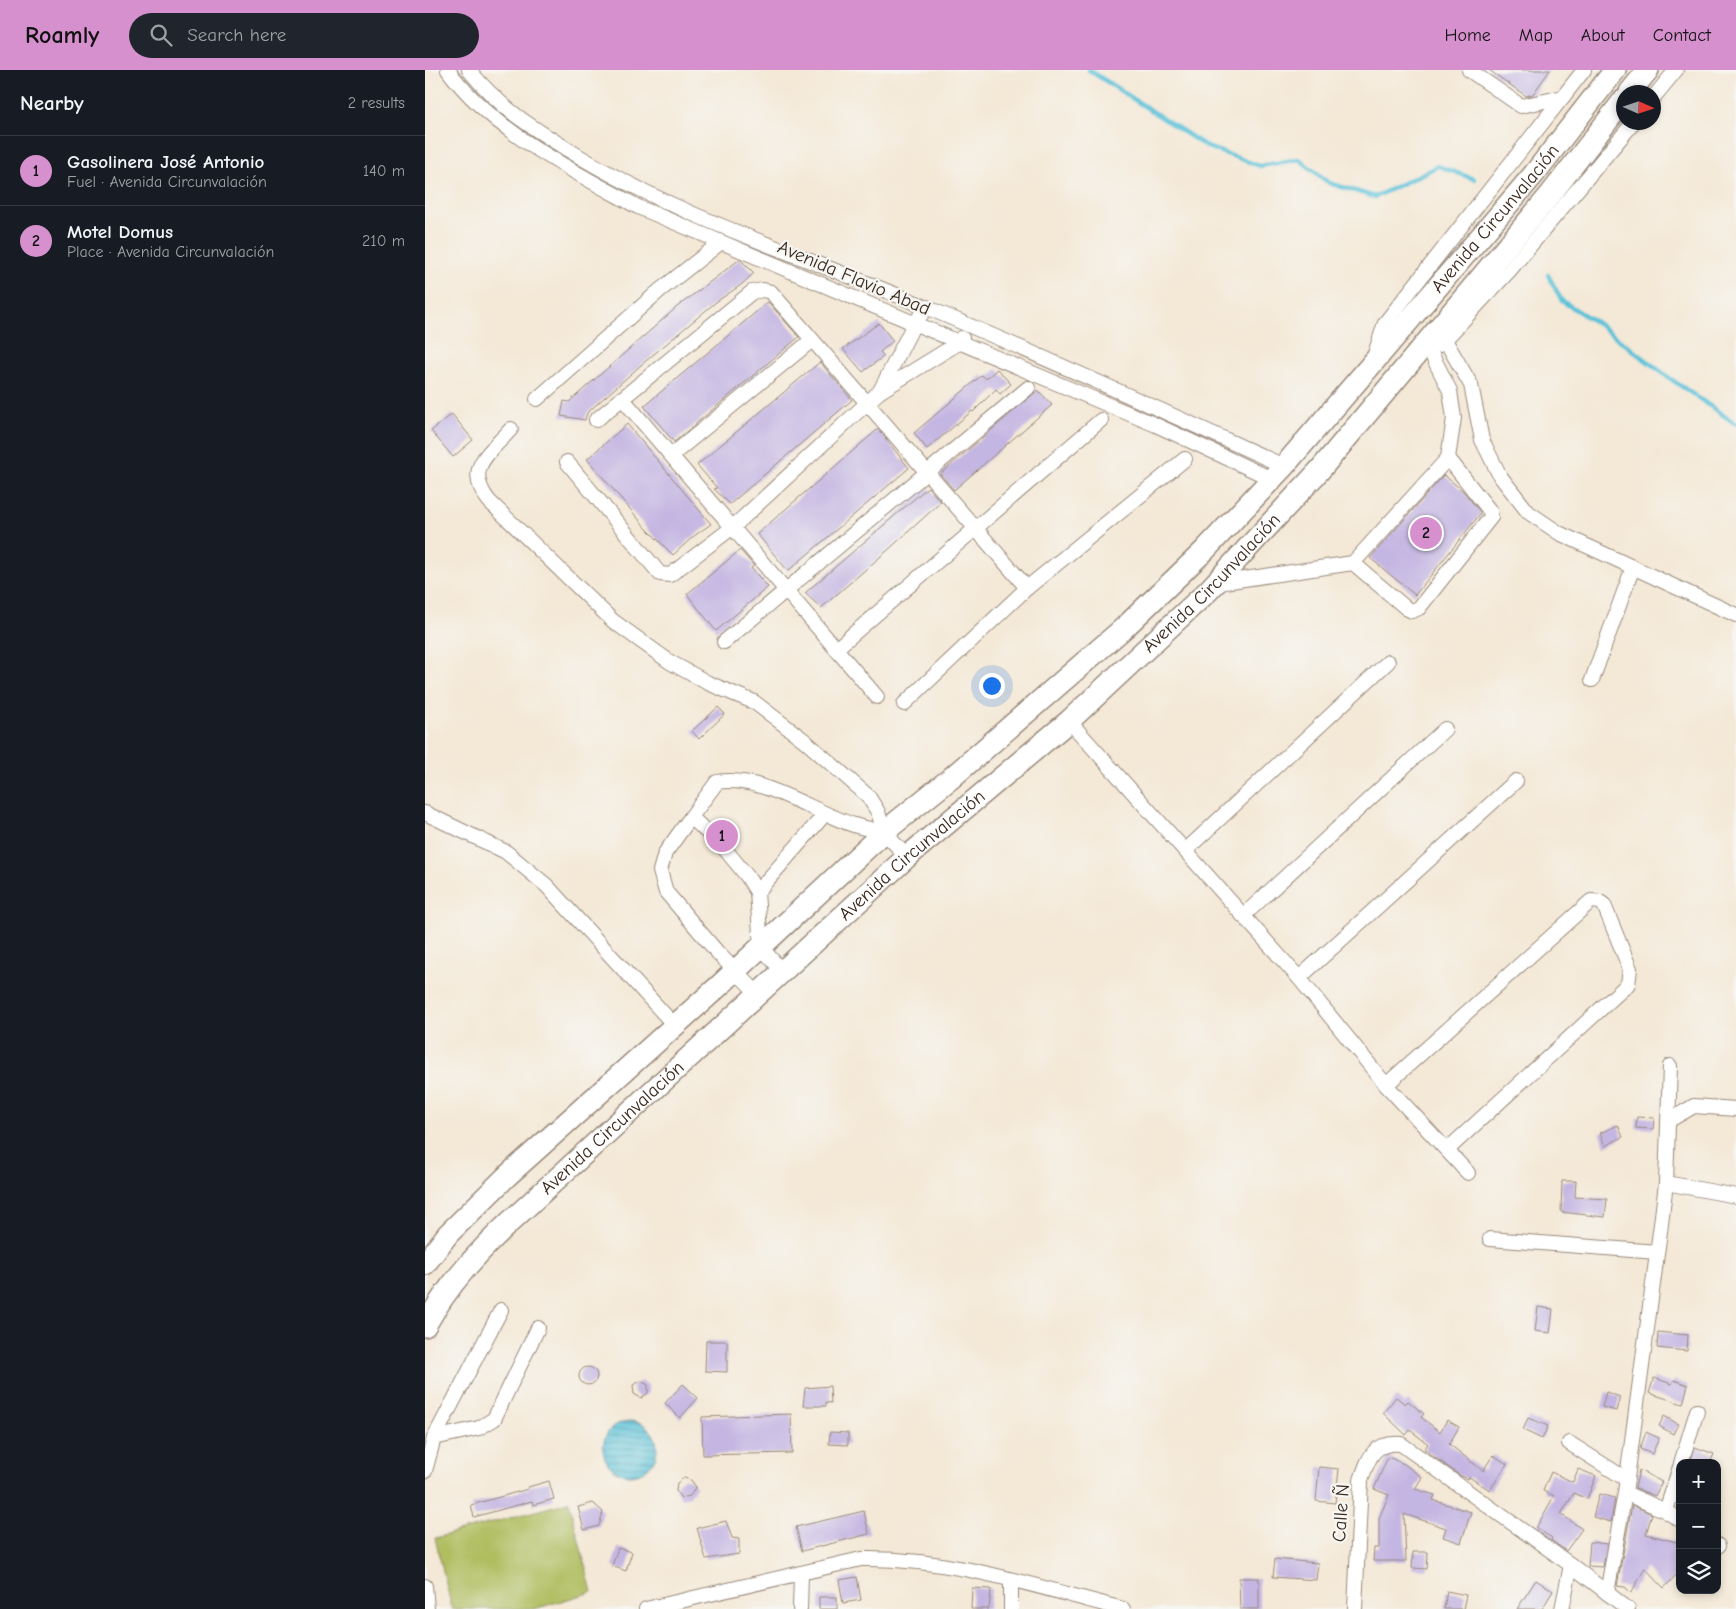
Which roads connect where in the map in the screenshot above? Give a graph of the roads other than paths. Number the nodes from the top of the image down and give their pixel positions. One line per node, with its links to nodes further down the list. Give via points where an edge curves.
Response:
1 (448, 70): 13 (street, Avenida Flavio Abad, via 489,116 522,138 638,207)
2 (469, 70): 14 (street, Avenida Flavio Abad, via 507,110 604,172 698,216)
3 (1469, 70): 10 (street, via 1521,106)
4 (1615, 70): 21 (highway, Avenida Circunvalación, via 1533,174)
5 (1648, 70): 8 (highway)
6 (1676, 70): 9 (street)
7 (1579, 73): 10 (street, Avenida Circunvalación)
8 (1636, 85)
9 (1661, 88)
10 (1563, 97): 21 (street, Avenida Circunvalación, via 1385,324)
11 (1616, 110): 22 (highway, Avenida Circunvalación, via 1550,195)
12 (1627, 130): 18 (street, Avenida Circunvalación, via 1509,271)
13 (720, 243): 15 (street, Avenida Flavio Abad); 26 (street, via 659,291)
14 (927, 307): 15 (street); 16 (street, Avenida Flavio Abad)
15 (914, 324): 19 (street, Avenida Flavio Abad); 24 (street)
16 (969, 326): 19 (street); 35 (street, Avenida Flavio Abad)
17 (812, 340): 25 (street, via 771,292 752,292); 27 (street); 31 (street)
18 (1445, 340): 20 (street, Avenida Circunvalación); 40 (street, via 1471,385 1482,440 1500,476 1528,512 1559,533)
19 (960, 342): 24 (street); 35 (street, Avenida Flavio Abad, via 1195,442)
20 (1431, 353): 22 (street, Avenida Circunvalación); 32 (street, via 1450,391 1453,409 1452,442)
21 (1371, 365): 35 (highway, Avenida Circunvalación)
22 (1394, 381): 43 (highway, Avenida Circunvalación, via 1297,496)
23 (1029, 388): 36 (street)
24 (879, 392): 27 (street)
25 (622, 398): 28 (street); 31 (street)
26 (537, 399)
27 (868, 404): 36 (street); 37 (street)
28 (596, 420)
29 (1101, 420): 38 (street)
30 (511, 429): 59 (street, via 482,461 477,477 489,501 613,621 670,662 708,683 755,702 804,740 868,796 878,812)
31 (672, 455): 37 (street)
32 (1447, 458): 39 (street); 39 (street, via 1490,511 1491,517 1419,608 1412,611 1406,608)
33 (1185, 459): 41 (street)
34 (567, 462): 37 (street, via 660,574 670,575)
35 (1278, 472): 53 (highway, Avenida Circunvalación, via 1204,551 1125,627)
36 (928, 473): 38 (street); 42 (street)
37 (733, 527): 42 (street)
38 (976, 527): 41 (street); 46 (street)
39 (1353, 563): 43 (street, via 1224,582)
40 (1633, 567): 44 (street); 48 (street)
41 (1027, 588): 50 (street)
42 (786, 590): 45 (street); 46 (street)
43 (1207, 591): 51 (highway, Avenida Circunvalación)
44 (1736, 615)
45 (724, 642)
46 (837, 648): 49 (street)
47 (1389, 662): 60 (street)
48 (1592, 680)
49 (877, 697)
50 (904, 704)
51 (1069, 722): 55 (highway, Avenida Circunvalación); 60 (street)
52 (1445, 729): 65 (street)
53 (950, 779): 55 (highway); 59 (highway, Avenida Circunvalación)
54 (1516, 781): 69 (street)
55 (968, 804): 61 (highway, Avenida Circunvalación)
56 (425, 813): 73 (street, via 506,852 547,886)
57 (825, 814): 58 (street, via 761,786 730,780 717,782); 59 (street); 63 (street)
58 (691, 817): 63 (street, via 723,848); 67 (street, via 665,853 660,871 666,892)
59 (884, 832): 61 (street); 62 (highway, Avenida Circunvalación)
60 (1186, 850): 65 (street)
61 (907, 857): 64 (highway, Avenida Circunvalación)
62 (839, 874): 64 (highway); 66 (highway, Avenida Circunvalación)
63 (757, 892): 66 (street)
64 (861, 900): 68 (highway, Avenida Circunvalación)
65 (1243, 916): 69 (street)
66 (761, 947): 67 (highway, Avenida Circunvalación); 68 (street)
67 (736, 971): 70 (highway, Avenida Circunvalación); 71 (street)
68 (782, 971): 71 (highway, Avenida Circunvalación)
69 (1299, 978): 75 (street)
70 (719, 986): 72 (highway); 73 (highway, Avenida Circunvalación)
71 (758, 994): 72 (highway, Avenida Circunvalación)
72 (738, 1010): 86 (highway, Avenida Circunvalación, via 477,1254 454,1280)
73 (675, 1026): 84 (highway, Avenida Circunvalación, via 507,1176 448,1234)
74 (1670, 1066): 77 (street)
75 (1387, 1086): 78 (street); 78 (street, via 1591,901 1604,905 1630,969 1628,984)
76 (1736, 1109): 77 (street, via 1694,1106)
77 (1668, 1122): 80 (street)
78 (1447, 1150): 79 (street)
79 (1468, 1173)
80 (1666, 1183): 81 (street); 83 (street)
81 (1736, 1196)
82 (1490, 1240): 83 (street)
83 (1657, 1252): 93 (street)
84 (425, 1264)
85 (501, 1310): 89 (street)
86 (425, 1326)
87 (538, 1328): 89 (street, via 494,1419 479,1428)
88 (1697, 1410): 91 (street)
89 (434, 1438): 92 (street)
90 (1569, 1443): 93 (street)
91 (1682, 1459)
92 (425, 1471)
93 (1627, 1479): 95 (street)
94 (1676, 1480): 96 (street)
95 (1625, 1493): 96 (street); 102 (street)
96 (1666, 1511): 97 (street)
97 (1676, 1517)
98 (1571, 1565): 102 (street); 108 (street, Calle Ñ, via 1401,1444 1389,1443 1377,1448 1361,1480); 109 (street)
99 (801, 1573): 100 (street, via 861,1559 890,1558 927,1562); 104 (street); 105 (street)
100 (1011, 1580): 106 (street); 107 (street)
101 (425, 1586): 103 (street)
102 (1607, 1593): 110 (street)
103 (427, 1609)
104 (646, 1609)
105 (800, 1609)
106 (1011, 1609)
107 (1123, 1609)
108 (1355, 1609)
109 (1562, 1609)
110 (1628, 1609)

